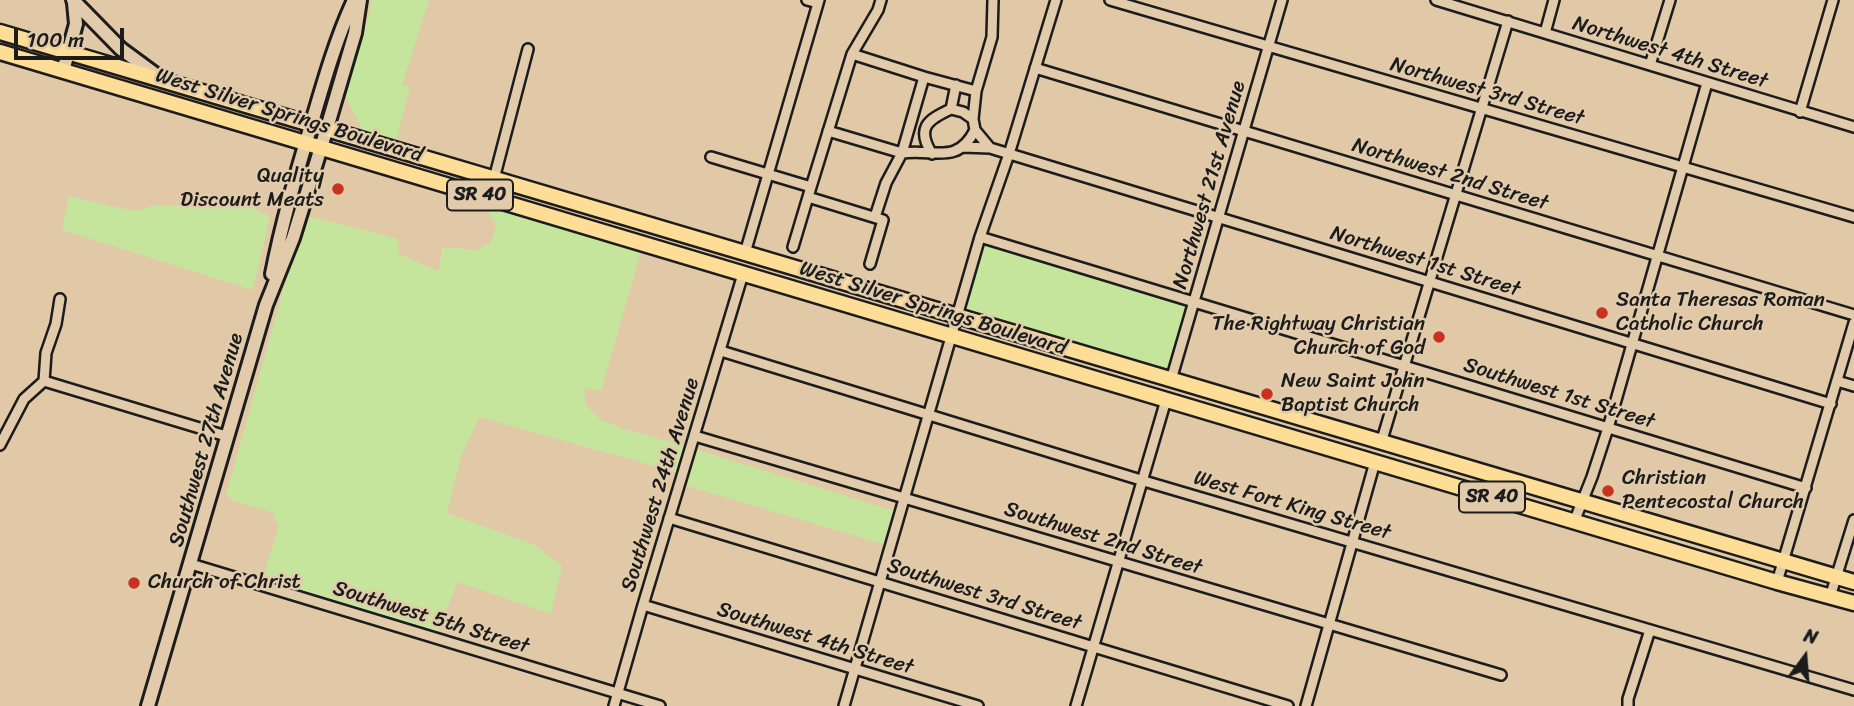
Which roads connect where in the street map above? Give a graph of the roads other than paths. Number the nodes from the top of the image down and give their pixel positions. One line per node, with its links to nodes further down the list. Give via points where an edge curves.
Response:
1 (354, 0): 35 (main road, Southwest 27th Avenue)
2 (360, 0): 37 (main road, Southwest 27th Avenue)
3 (807, 0): 14 (street)
4 (881, 0): 22 (street)
5 (993, 0): 30 (street, via 992,37)
6 (1056, 0): 24 (street)
7 (1110, 0): 18 (street, Northwest 3rd Street)
8 (1282, 0): 18 (street, Northwest 21st Avenue)
9 (1436, 0): 15 (street, Northwest 4th Street)
10 (1554, 0): 17 (street)
11 (1670, 0): 23 (street)
12 (1833, 0): 33 (street)
13 (74, 1): 21 (main road, via 76,24); 27 (main road, via 121,49)
14 (819, 2): 50 (street)
15 (1508, 21): 17 (street, Northwest 4th Street); 31 (street)
16 (0, 32): 21 (main road, West Silver Springs Boulevard / SR 40)
17 (1545, 33): 23 (street, Northwest 4th Street)
18 (1268, 46): 31 (street, Northwest 3rd Street); 40 (street, Northwest 21st Avenue)
19 (527, 49): 51 (street)
20 (0, 52): 25 (main road, West Silver Springs Boulevard / SR 40)
21 (68, 52): 25 (main road); 27 (main road, West Silver Springs Boulevard / SR 40)
22 (852, 54): 26 (street); 39 (street)
23 (1650, 65): 28 (street, Northwest 4th Street)
24 (1035, 68): 40 (street, Northwest 2nd Street); 47 (street)
25 (63, 71): 41 (main road, West Silver Springs Boulevard / SR 40)
26 (924, 77): 29 (street); 45 (street)
27 (163, 79): 35 (main road, West Silver Springs Boulevard / SR 40)
28 (1707, 83): 33 (street, Northwest 4th Street); 49 (street)
29 (956, 85): 30 (street); 32 (street)
30 (976, 91): 34 (street)
31 (1482, 108): 49 (street, Northwest 3rd Street); 53 (street)
32 (951, 109): 34 (street); 46 (street, via 924,128 923,137)
33 (1800, 112): 36 (street, Northwest 4th Street)
34 (972, 119): 38 (street)
35 (311, 123): 37 (main road, West Silver Springs Boulevard / SR 40); 41 (main road, Southwest 27th Avenue)
36 (1854, 127)
37 (327, 128): 43 (main road, Southwest 27th Avenue); 51 (main road, West Silver Springs Boulevard / SR 40)
38 (975, 130): 42 (street); 44 (street)
39 (828, 131): 45 (street); 52 (street)
40 (1244, 131): 53 (street, Northwest 2nd Street); 56 (street, Northwest 21st Avenue)
41 (305, 143): 43 (main road, West Silver Springs Boulevard / SR 40); 69 (main road, Southwest 27th Avenue)
42 (963, 147): 44 (street, Northwest 1st Street); 46 (street)
43 (321, 148): 54 (main road, West Silver Springs Boulevard / SR 40); 69 (main road, Southwest 27th Avenue)
44 (990, 148): 47 (street, Northwest 1st Street)
45 (902, 153): 46 (street); 55 (street)
46 (932, 153)
47 (1009, 153): 56 (street, Northwest 1st Street); 58 (street)
48 (711, 157): 50 (street)
49 (1684, 167): 57 (street, Northwest 3rd Street); 61 (street)
50 (768, 174): 52 (street); 60 (street)
51 (495, 179): 54 (street); 60 (main road, West Silver Springs Boulevard / SR 40)
52 (810, 192): 55 (street); 59 (street)
53 (1456, 195): 61 (street, Northwest 2nd Street); 66 (street)
54 (489, 198): 62 (main road, West Silver Springs Boulevard / SR 40)
55 (875, 217): 63 (street, via 883,220)
56 (1219, 217): 66 (street, Northwest 1st Street); 68 (street, Northwest 21st Avenue)
57 (1854, 217)
58 (979, 237): 68 (street, Southwest 1st Street); 71 (street)
59 (793, 247)
60 (745, 253): 62 (main road, via 737,260); 64 (main road, West Silver Springs Boulevard / SR 40)
61 (1658, 256): 70 (street, Northwest 2nd Street); 74 (street)
62 (710, 263): 65 (main road, West Silver Springs Boulevard / SR 40)
63 (870, 264)
64 (784, 265): 65 (main road, via 750,266); 71 (main road, West Silver Springs Boulevard / SR 40)
65 (743, 274): 73 (main road, West Silver Springs Boulevard / SR 40); 75 (street, Southwest 24th Avenue)
66 (1430, 281): 74 (street, Northwest 1st Street); 76 (street)
67 (60, 299): 79 (street)
68 (1194, 302): 76 (street, Southwest 1st Street); 78 (street, Northwest 21st Avenue)
69 (266, 305): 87 (main road, Southwest 27th Avenue)
70 (1854, 316)
71 (957, 317): 73 (street); 78 (main road, West Silver Springs Boulevard / SR 40)
72 (1854, 323): 80 (street)
73 (952, 336): 77 (main road, West Silver Springs Boulevard / SR 40); 85 (street)
74 (1632, 343): 84 (street, Northwest 1st Street); 86 (street)
75 (721, 351): 85 (street, West Fort King Street); 88 (street, Southwest 24th Avenue)
76 (1404, 366): 86 (street, Southwest 1st Street); 89 (street)
77 (1075, 373): 78 (main road, via 1086,370 1151,389 1164,387); 82 (main road, West Silver Springs Boulevard / SR 40)
78 (1171, 380): 83 (main road, West Silver Springs Boulevard / SR 40)
79 (44, 381): 87 (street); 90 (street, via 24,399)
80 (1837, 382): 81 (street); 84 (street)
81 (1854, 386)
82 (1166, 400): 83 (main road, via 1189,391 1236,405); 92 (main road, West Silver Springs Boulevard / SR 40); 94 (street)
83 (1242, 401): 89 (main road, West Silver Springs Boulevard / SR 40)
84 (1831, 404): 95 (street)
85 (927, 413): 94 (street, West Fort King Street); 96 (street)
86 (1608, 428): 95 (street, Southwest 1st Street); 97 (street)
87 (226, 436): 104 (main road, Southwest 27th Avenue)
88 (695, 436): 96 (street, Southwest 2nd Street); 98 (street, Southwest 24th Avenue)
89 (1381, 443): 91 (main road, West Silver Springs Boulevard / SR 40); 92 (main road)
90 (0, 445)
91 (1403, 449): 93 (main road); 97 (main road, West Silver Springs Boulevard / SR 40)
92 (1352, 456): 93 (main road, West Silver Springs Boulevard / SR 40)
93 (1375, 463): 100 (main road, West Silver Springs Boulevard / SR 40); 101 (street)
94 (1144, 481): 101 (street, West Fort King Street); 102 (street)
95 (1806, 488): 103 (street)
96 (903, 497): 102 (street, Southwest 2nd Street); 106 (street)
97 (1581, 502): 100 (street); 103 (main road, West Silver Springs Boulevard / SR 40)
98 (669, 518): 106 (street, Southwest 3rd Street); 111 (street, Southwest 24th Avenue)
99 (1854, 520): 105 (street)
100 (1574, 522): 107 (main road, West Silver Springs Boulevard / SR 40)
101 (1353, 542): 112 (street); 113 (street, West Fort King Street)
102 (1119, 562): 112 (street, Southwest 2nd Street); 114 (street)
103 (1783, 562): 105 (main road, West Silver Springs Boulevard / SR 40); 107 (street)
104 (191, 564): 118 (street, Southwest 5th Street); 119 (main road, Southwest 27th Avenue)
105 (1836, 577): 108 (main road, West Silver Springs Boulevard / SR 40); 109 (street)
106 (879, 582): 114 (street, Southwest 3rd Street); 115 (street)
107 (1777, 582): 109 (main road, West Silver Springs Boulevard / SR 40)
108 (1854, 582)
109 (1830, 597): 110 (main road, West Silver Springs Boulevard / SR 40)
110 (1854, 603)
111 (643, 605): 115 (street, Southwest 4th Street); 118 (street, Southwest 24th Avenue)
112 (1329, 625): 116 (street, Southwest 2nd Street); 126 (street)
113 (1650, 630): 117 (street, West Fort King Street); 127 (street)
114 (1093, 646): 124 (street); 125 (street, Southwest 3rd Street)
115 (854, 670): 122 (street); 123 (street, Southwest 4th Street)
116 (1501, 675)
117 (1854, 690)
118 (618, 694): 120 (street, Southwest 24th Avenue); 121 (street, Southwest 5th Street)
119 (148, 706)
120 (614, 706)
121 (660, 706)
122 (844, 706)
123 (978, 706)
124 (1076, 706)
125 (1288, 706)
126 (1306, 706)
127 (1628, 706)

